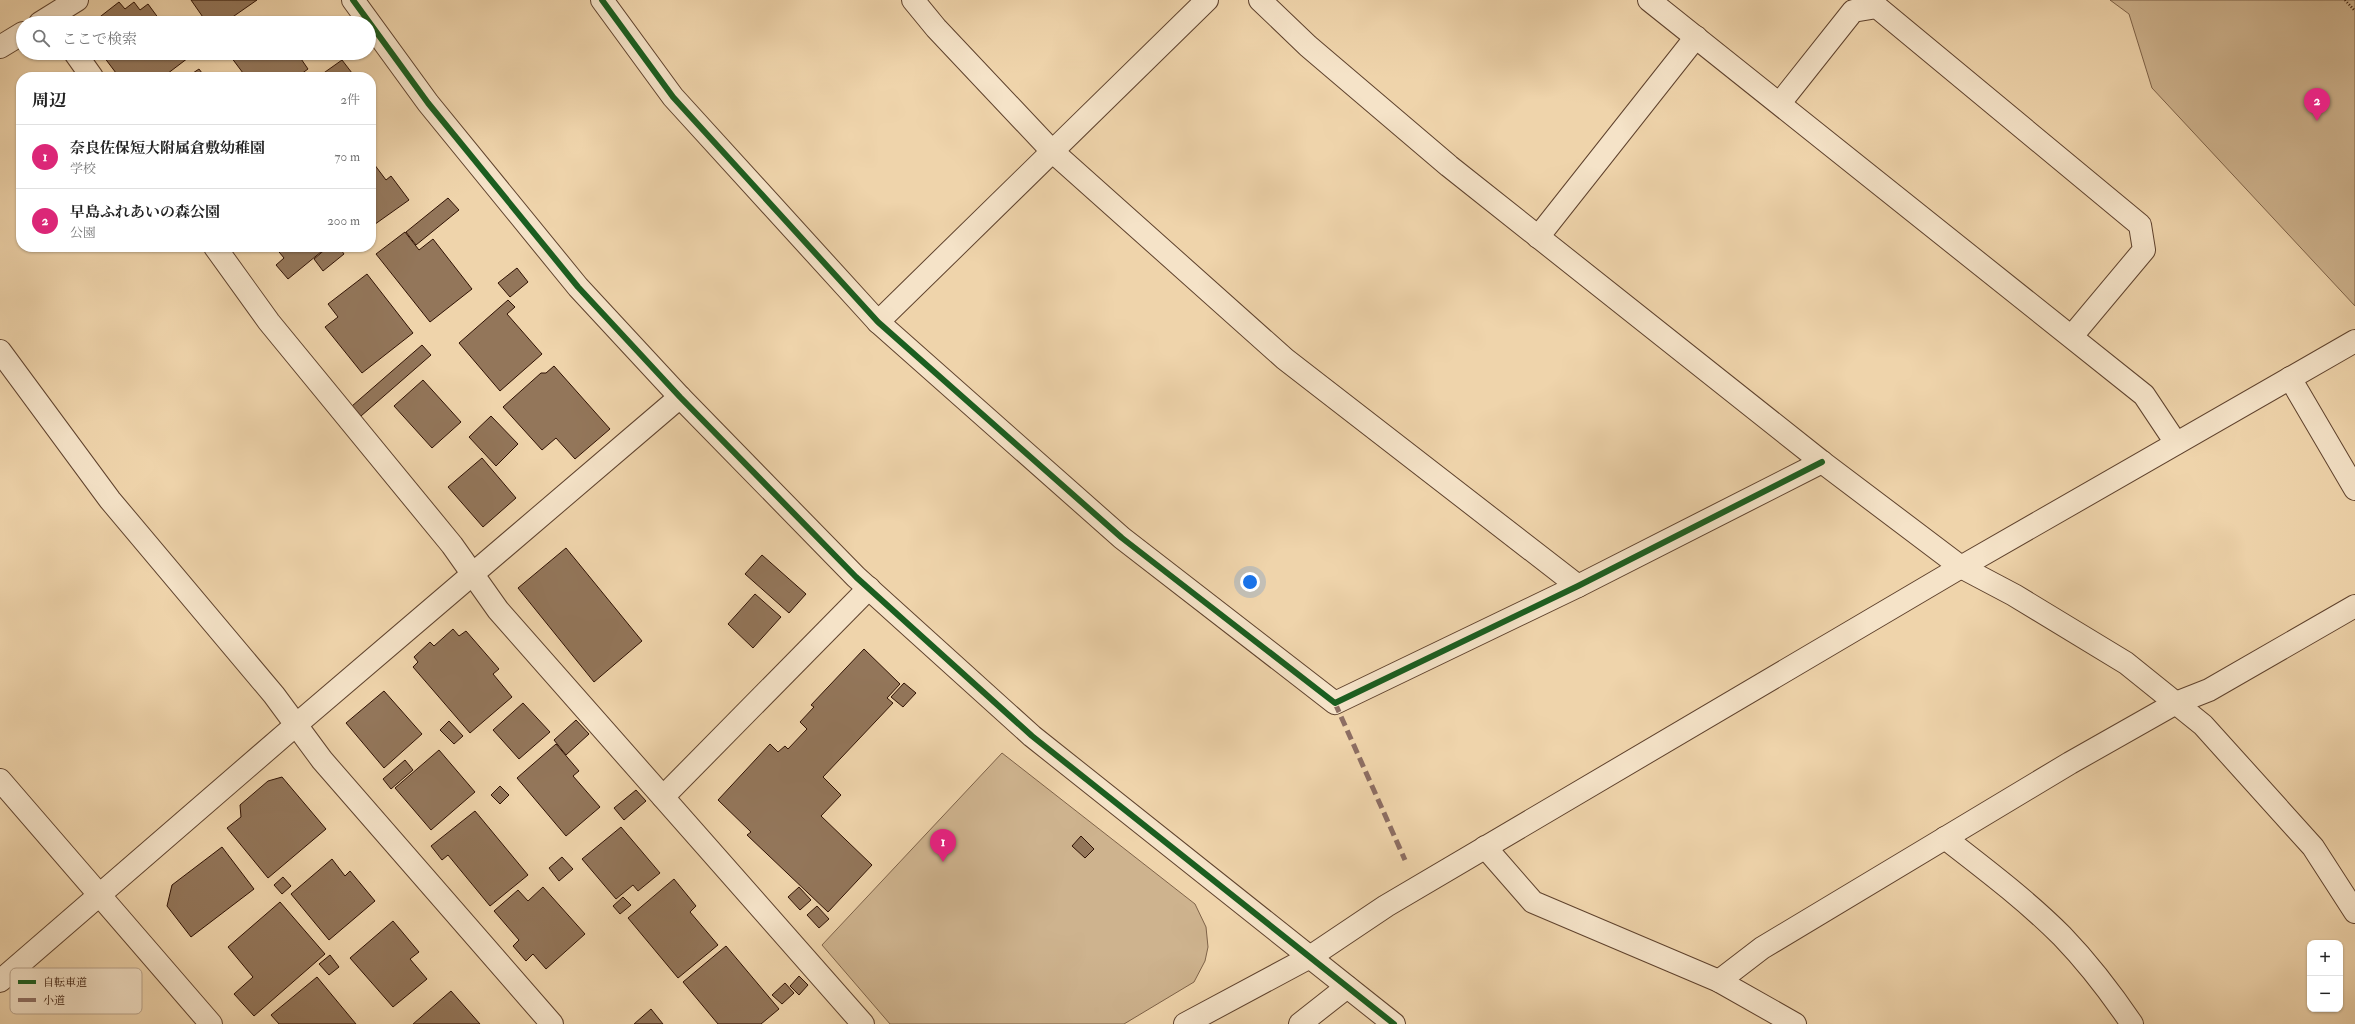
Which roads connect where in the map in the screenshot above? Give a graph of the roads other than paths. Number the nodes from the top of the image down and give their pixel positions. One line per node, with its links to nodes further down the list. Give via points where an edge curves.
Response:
1 (77, 0): 8 (street)
2 (353, 0): 9 (street)
3 (602, 0): 20 (street, via 673,97)
4 (913, 0): 17 (street, via 936,28)
5 (1207, 0): 17 (street)
6 (1260, 0): 18 (street, via 1308,46 1449,166)
7 (1649, 0): 12 (street)
8 (49, 15)
9 (365, 16)
10 (376, 31): 25 (street, via 428,102 578,287)
11 (16, 37): 13 (street)
12 (1696, 37): 16 (street); 18 (street)
13 (0, 47)
14 (79, 60): 15 (street)
15 (88, 72)
16 (1780, 103): 21 (street); 21 (street, via 1853,11 1877,7 2140,225 2144,250)
17 (1052, 151): 20 (street); 31 (street, via 1285,359)
18 (1538, 237): 27 (street)
19 (219, 252): 30 (street, via 269,322 452,545)
20 (878, 322): 31 (street, via 1122,538 1335,703)
21 (2072, 336): 26 (street, via 2144,394)
22 (2355, 341): 24 (street)
23 (0, 351): 35 (street, via 110,500)
24 (2290, 378): 26 (street); 28 (street)
25 (680, 398): 30 (street); 32 (street)
26 (2176, 443): 29 (street)
27 (1822, 462): 29 (street); 31 (street)
28 (2355, 489)
29 (1961, 566): 34 (street, via 2126,663); 39 (street)
30 (472, 574): 35 (street); 37 (street, via 498,610)
31 (1578, 586)
32 (869, 588): 37 (street); 42 (street, via 1032,736)
33 (2355, 606): 34 (street, via 2209,690)
34 (2176, 703): 38 (street); 41 (street, via 2203,725 2313,848)
35 (297, 724): 40 (street); 49 (street, via 322,760)
36 (0, 780): 40 (street)
37 (663, 797): 50 (street)
38 (1946, 838): 46 (street, via 1762,948); 55 (street, via 2062,936 2107,988)
39 (1485, 847): 42 (street, via 1386,906); 46 (street, via 1533,902)
40 (99, 894): 43 (street); 48 (street)
41 (2355, 912)
42 (1310, 956): 47 (street); 51 (street)
43 (15, 968)
44 (10, 972): 45 (street)
45 (0, 981)
46 (1719, 981): 54 (street)
47 (1347, 987): 52 (street); 53 (street)
48 (211, 1024)
49 (552, 1024)
50 (863, 1024)
51 (1185, 1024)
52 (1300, 1024)
53 (1394, 1024)
54 (1795, 1024)
55 (2132, 1024)

